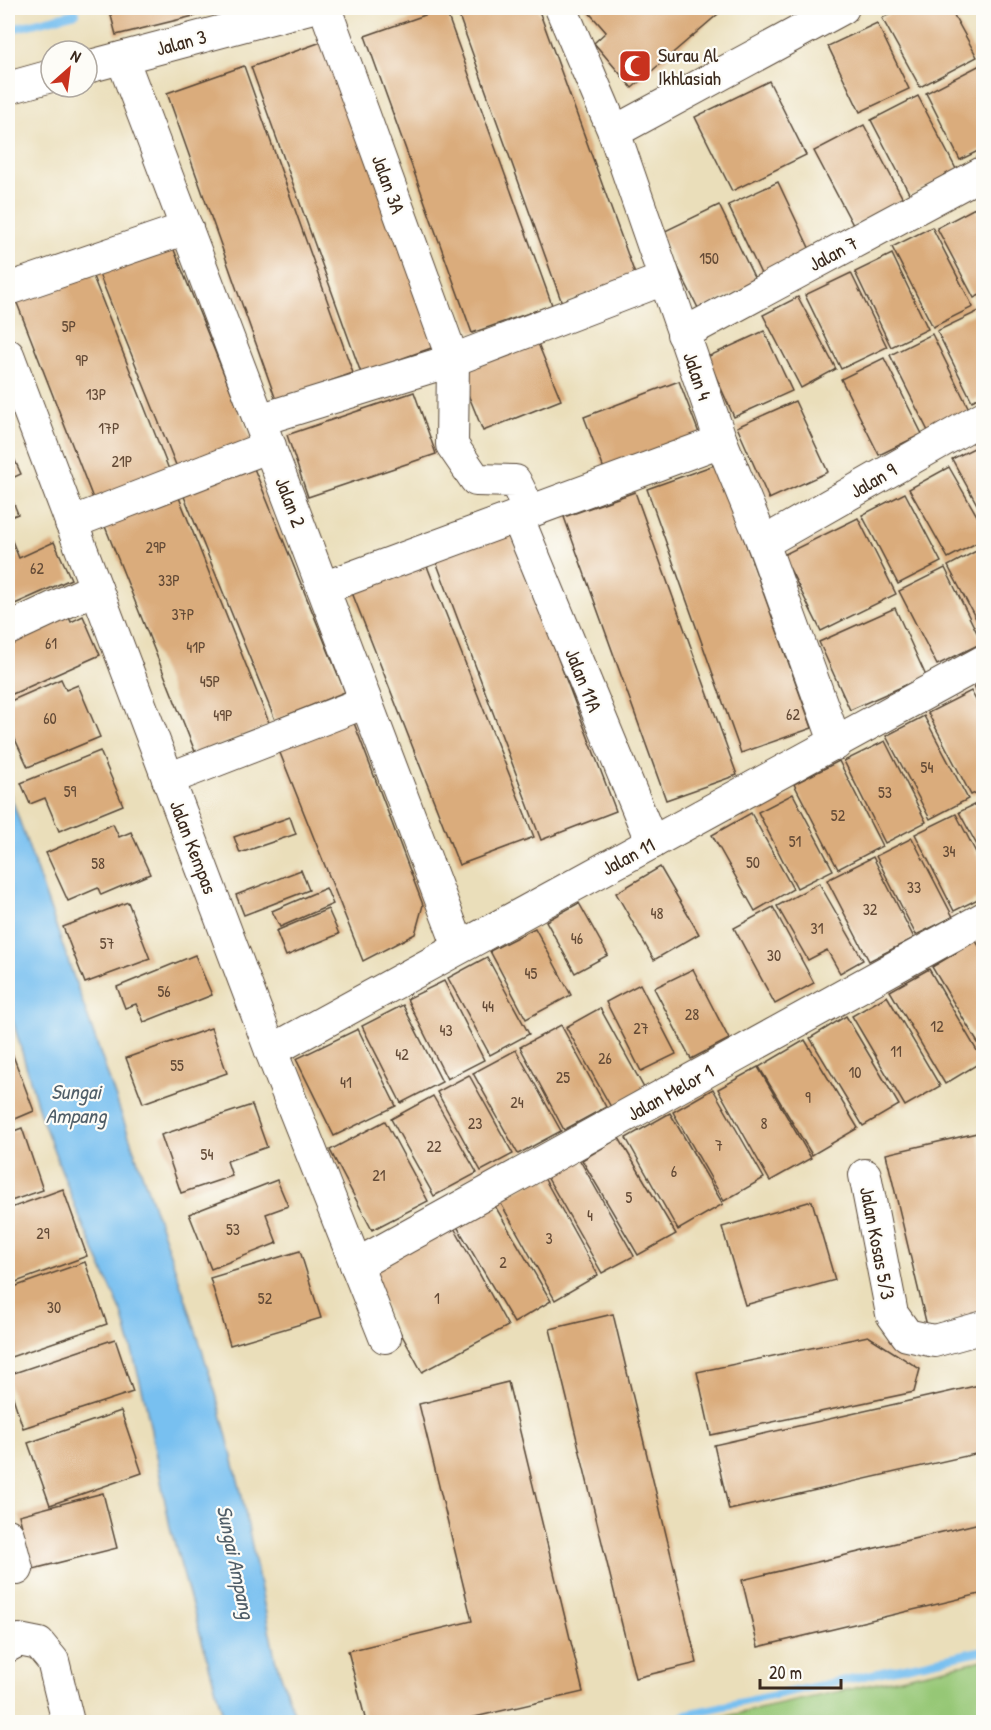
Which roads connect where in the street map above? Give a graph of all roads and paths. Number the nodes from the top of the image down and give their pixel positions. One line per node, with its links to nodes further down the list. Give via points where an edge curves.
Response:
1 (309, 8): 5 (street, Jalan 3)
2 (325, 8): 16 (street, Jalan 3A)
3 (561, 8): 9 (street, Jalan 4)
4 (843, 8): 9 (street)
5 (122, 58): 6 (street, Jalan 3); 11 (street, Jalan 2)
6 (99, 64)
7 (39, 79): 8 (street)
8 (8, 88)
9 (614, 132): 12 (street, Jalan 4)
10 (984, 172): 14 (street, Jalan 7)
11 (187, 228): 13 (street); 18 (street, Jalan 2)
12 (664, 279): 14 (street, Jalan 4); 16 (street)
13 (8, 289)
14 (683, 334): 19 (street, Jalan 4)
15 (8, 355): 21 (street, Jalan Kempas)
16 (453, 360): 18 (street); 20 (street, Jalan 11A, via 452,445 476,480 514,481)
17 (984, 417): 22 (street, Jalan 9)
18 (265, 433): 21 (street); 24 (street, Jalan 2)
19 (721, 441): 20 (street); 22 (street, Jalan 4)
20 (523, 513): 24 (street); 30 (street, Jalan 11A)
21 (71, 522): 23 (street, Jalan Kempas)
22 (763, 543): 28 (street, Jalan 4)
23 (96, 588): 25 (street); 29 (street, Jalan Kempas)
24 (323, 588): 27 (street, Jalan 2)
25 (8, 629)
26 (984, 662): 28 (street, Jalan 11)
27 (366, 702): 29 (street); 32 (street, Jalan 2)
28 (836, 744): 30 (street, Jalan 11)
29 (168, 779): 33 (street, Jalan Kempas)
30 (652, 843): 32 (street, Jalan 11)
31 (984, 918): 35 (street, Jalan Melor 1)
32 (459, 947): 33 (street, Jalan 11)
33 (272, 1051): 35 (street, Jalan Kempas)
34 (865, 1175): 36 (street, Jalan Kosas 5/3, via 892,1314 907,1335 934,1341)
35 (356, 1266): 37 (street, Jalan Kempas)
36 (984, 1327)
37 (385, 1337)
38 (8, 1535): 39 (street)
39 (17, 1569)
40 (13, 1643): 42 (street, via 39,1644 53,1662)
41 (984, 1719): 43 (path)
42 (68, 1722)
43 (965, 1722)

